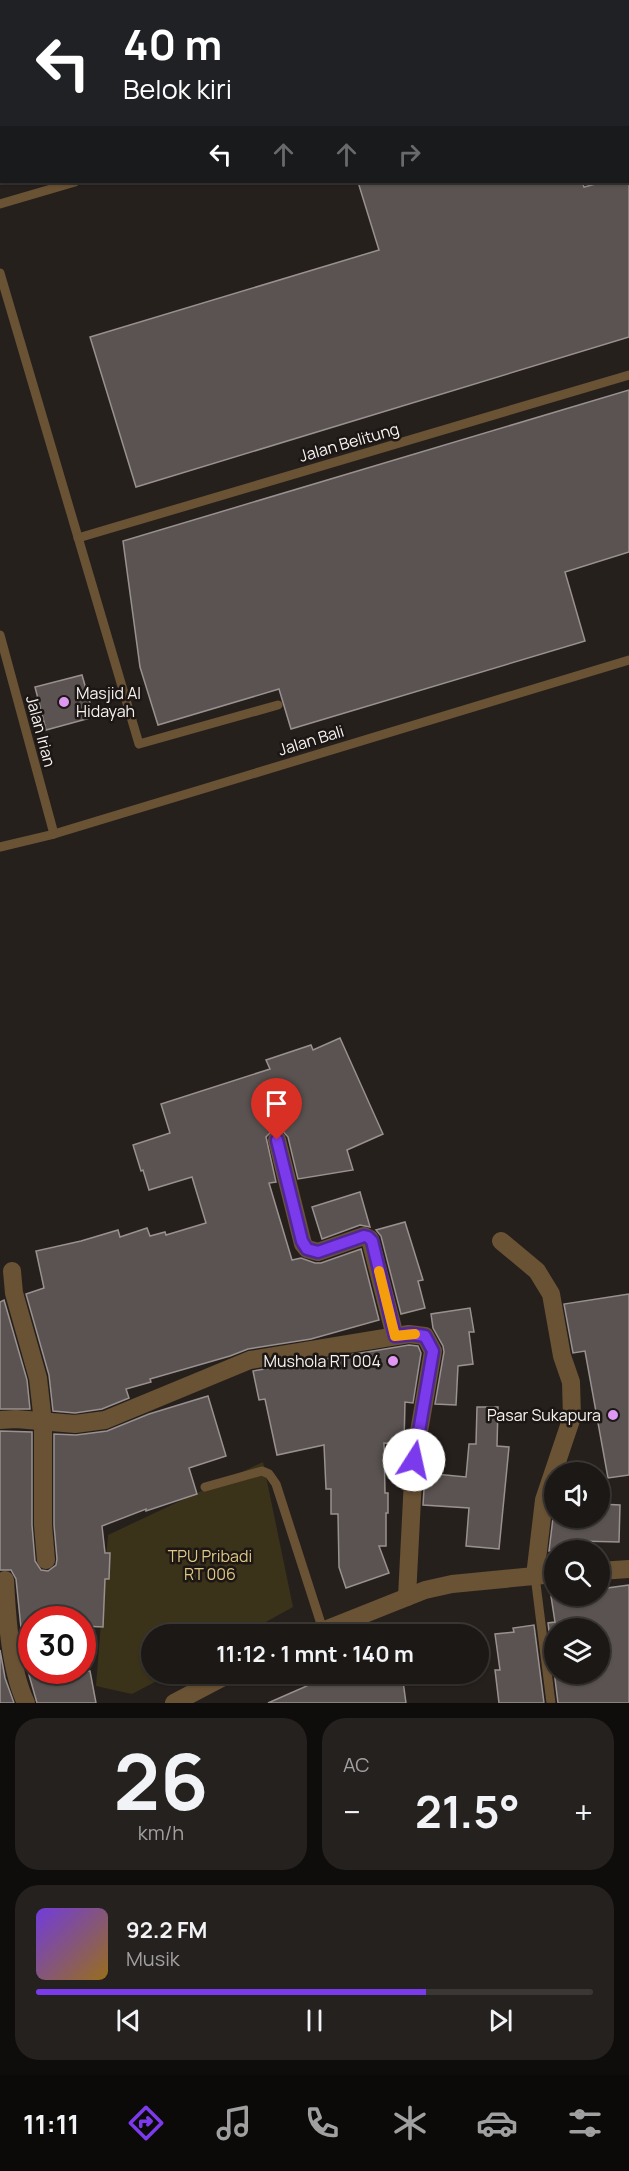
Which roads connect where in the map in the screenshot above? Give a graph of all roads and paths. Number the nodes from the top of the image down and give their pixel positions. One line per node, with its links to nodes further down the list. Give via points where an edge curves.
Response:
1 (72, 183): 2 (lane)
2 (0, 204)
3 (0, 273): 5 (lane)
4 (629, 375): 5 (lane, Jalan Belitung)
5 (78, 538): 8 (lane, via 139,744)
6 (0, 635): 9 (lane, Jalan Irian)
7 (629, 660): 9 (lane, Jalan Bali)
8 (279, 705)
9 (54, 834): 10 (lane, Jalan Bali)
10 (0, 847)
11 (277, 1140): 14 (street, via 303,1244 318,1252 364,1236 370,1239)
12 (501, 1241): 22 (street, via 537,1271 551,1294 562,1356 571,1382 572,1418 544,1500)
13 (12, 1271): 16 (street, via 38,1378)
14 (395, 1336): 16 (street, via 250,1360 105,1420 75,1424); 24 (street, via 425,1336 433,1351 414,1460)
15 (0, 1420): 16 (street)
16 (43, 1422): 18 (street)
17 (205, 1487): 25 (lane, via 262,1471 269,1474 276,1484)
18 (46, 1560)
19 (629, 1569): 20 (street)
20 (610, 1570)
21 (544, 1575): 22 (street)
22 (535, 1576): 24 (street, via 452,1584); 30 (lane)
23 (5, 1580): 28 (street, via 7,1619)
24 (407, 1597): 26 (street)
25 (315, 1624)
26 (340, 1624)
27 (210, 1684): 29 (street)
28 (26, 1703)
29 (174, 1703)
30 (551, 1703)

